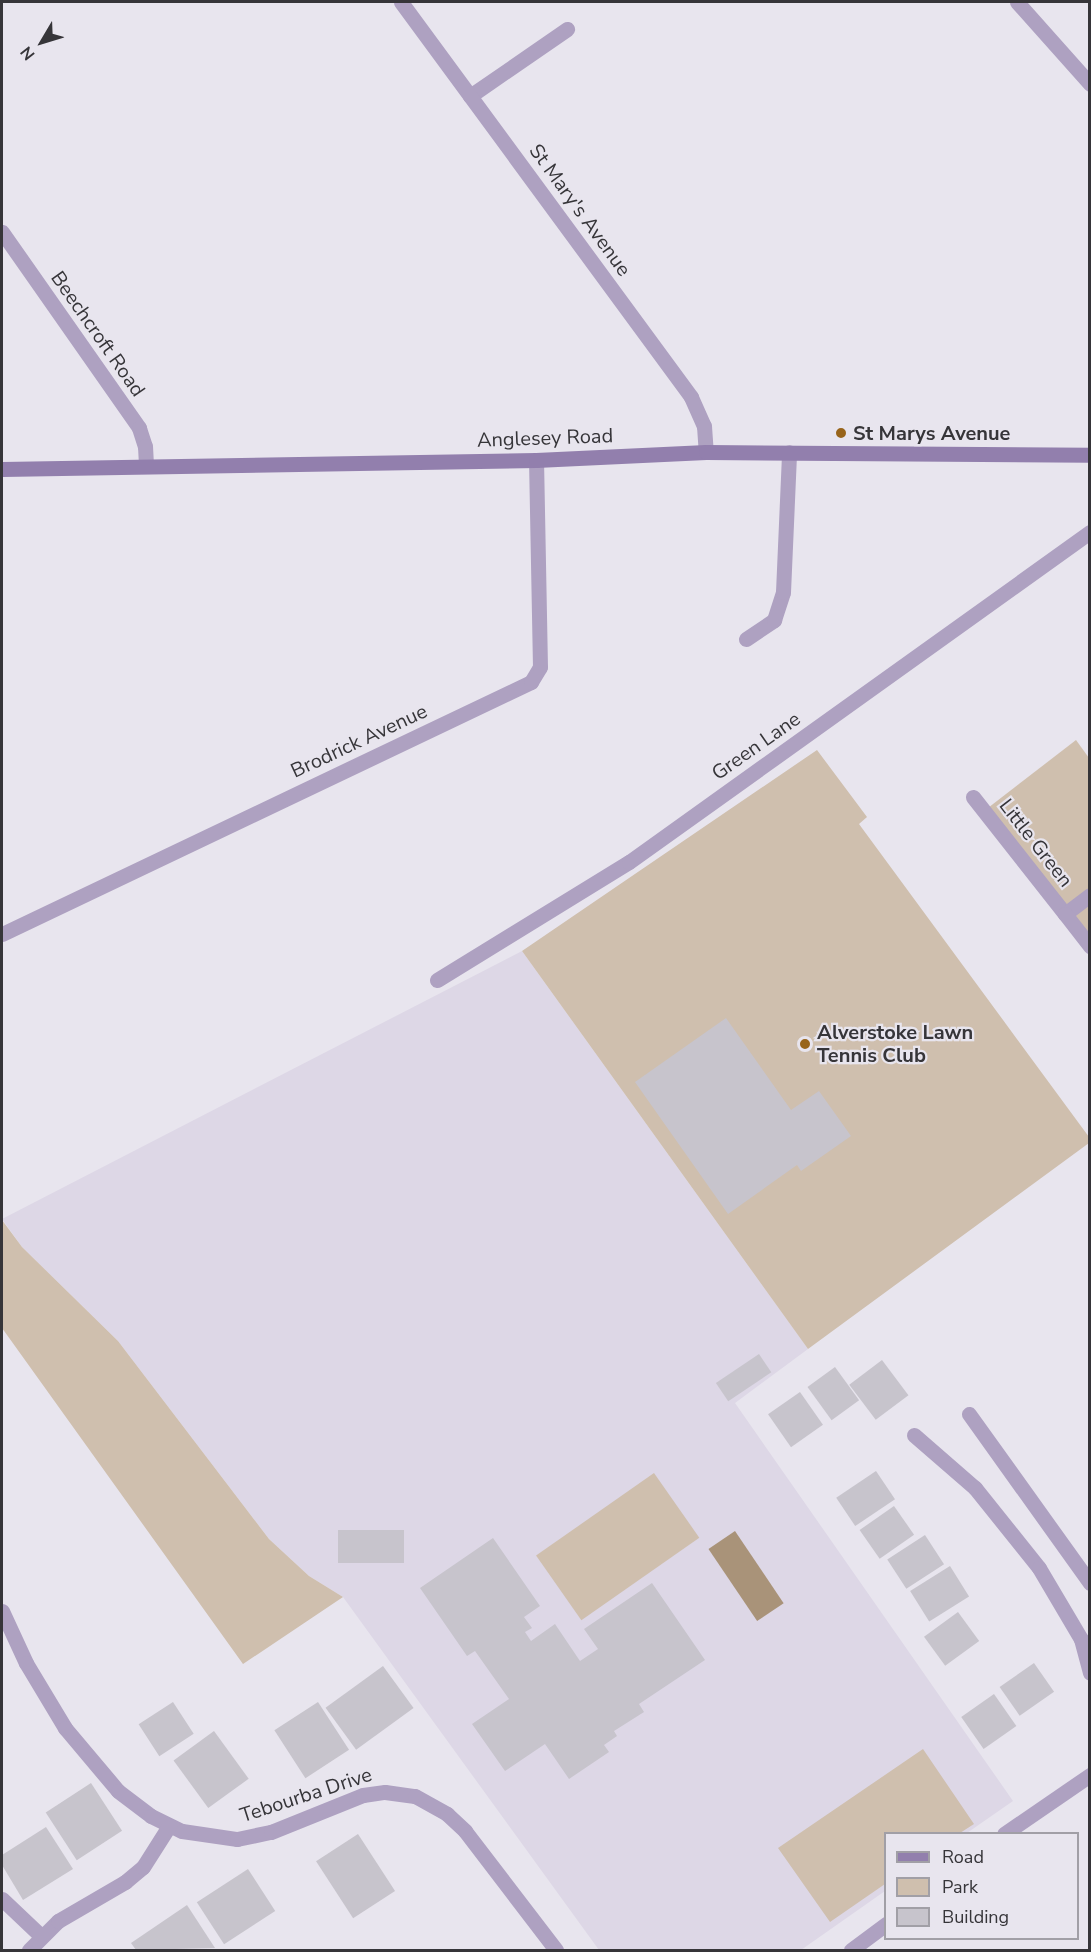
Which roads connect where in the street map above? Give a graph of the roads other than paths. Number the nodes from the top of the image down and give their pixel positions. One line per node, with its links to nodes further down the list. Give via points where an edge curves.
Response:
1 (401, 2): 5 (street, St Mary's Avenue)
2 (1017, 2): 4 (street)
3 (567, 29): 5 (street)
4 (1089, 84)
5 (470, 96): 7 (street, St Mary's Avenue, via 691,397 704,426)
6 (2, 232): 11 (street, Beechcroft Road, via 139,428 146,446)
7 (706, 452): 8 (street, Anglesey Road); 10 (street, Anglesey Road)
8 (789, 452): 9 (street, Anglesey Road); 14 (street, via 783,592 774,621)
9 (1089, 455)
10 (536, 460): 11 (street, Anglesey Road); 18 (street, Brodrick Avenue, via 540,667 531,682)
11 (146, 466): 12 (street, Anglesey Road)
12 (2, 469)
13 (1089, 532): 20 (street, Green Lane, via 629,862)
14 (746, 639)
15 (974, 797): 17 (street, Little Green)
16 (1089, 895): 17 (street, Little Green)
17 (1065, 914): 19 (street, Little Green)
18 (2, 934)
19 (1089, 946)
20 (437, 980)
21 (969, 1414): 23 (street)
22 (914, 1435): 25 (street, via 975,1488 1039,1568 1081,1639)
23 (1089, 1583)
24 (2, 1611): 27 (street, Tebourba Drive, via 39,1688 82,1750 118,1791)
25 (1089, 1673)
26 (1089, 1774): 28 (street)
27 (169, 1826): 31 (street, via 135,1874); 33 (street, Tebourba Drive, via 217,1838 249,1838 363,1795 396,1792 415,1796 447,1814 465,1831)
28 (1005, 1832)
29 (2, 1899): 31 (street)
30 (884, 1925): 34 (street)
31 (40, 1935): 32 (street)
32 (29, 1950)
33 (556, 1950)
34 (852, 1950)

